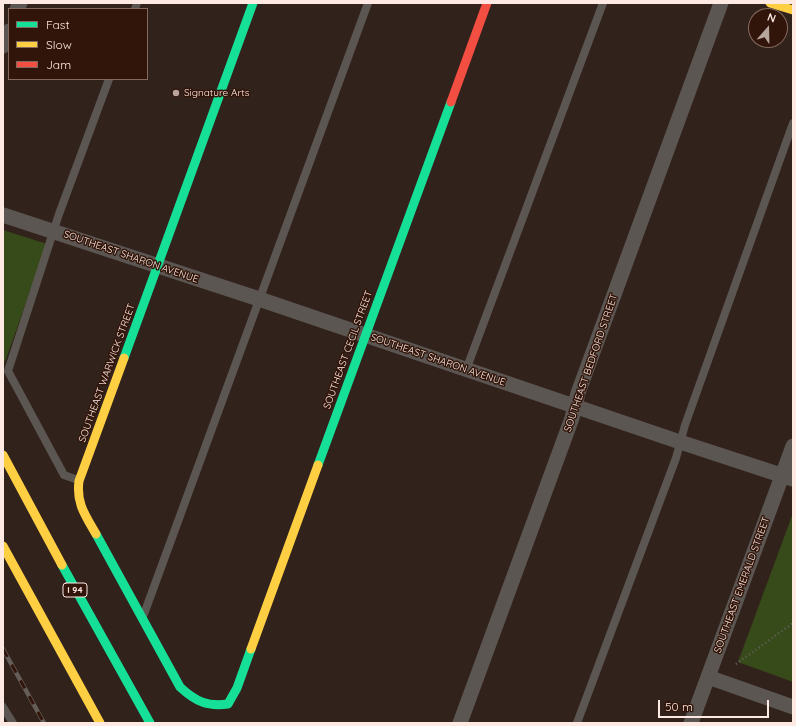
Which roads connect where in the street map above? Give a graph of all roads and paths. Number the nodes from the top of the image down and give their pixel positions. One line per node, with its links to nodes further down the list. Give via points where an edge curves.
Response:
1 (253, 3): 14 (main road, SOUTHEAST WARWICK STREET)
2 (368, 3): 15 (lane)
3 (487, 3): 16 (main road, SOUTHEAST CECIL STREET)
4 (603, 3): 17 (lane)
5 (721, 3): 18 (street, SOUTHEAST BEDFORD STREET)
6 (770, 3): 7 (main road)
7 (793, 10)
8 (8, 34): 9 (street)
9 (3, 46)
10 (109, 80): 13 (lane)
11 (793, 123): 19 (lane)
12 (3, 216): 13 (street, SOUTHEAST SHARON AVENUE)
13 (55, 231): 14 (street, SOUTHEAST SHARON AVENUE); 23 (lane, via 8,371 64,475)
14 (157, 266): 15 (street, SOUTHEAST SHARON AVENUE); 23 (main road, SOUTHEAST WARWICK STREET)
15 (259, 299): 16 (street, SOUTHEAST SHARON AVENUE); 25 (lane)
16 (365, 335): 17 (street, SOUTHEAST SHARON AVENUE); 29 (main road, SOUTHEAST CECIL STREET, via 237,688)
17 (466, 370): 18 (street, SOUTHEAST SHARON AVENUE)
18 (575, 406): 19 (street, SOUTHEAST SHARON AVENUE); 35 (street, SOUTHEAST BEDFORD STREET)
19 (680, 442): 22 (street, SOUTHEAST SHARON AVENUE); 36 (lane)
20 (793, 446): 22 (street, SOUTHEAST EMERALD STREET)
21 (3, 455): 34 (main road, I 94, via 79,598)
22 (788, 477): 28 (street, SOUTHEAST EMERALD STREET)
23 (79, 481): 25 (main road, SOUTHEAST WARWICK STREET, via 77,495 82,509)
24 (3, 546): 33 (main road)
25 (142, 619): 29 (main road, SOUTHEAST WARWICK STREET, via 180,687 195,701 212,706)
26 (793, 623): 27 (path)
27 (736, 664)
28 (708, 676): 31 (street); 37 (street, SOUTHEAST EMERALD STREET)
29 (228, 704)
30 (3, 706): 32 (lane)
31 (793, 707)
32 (13, 723)
33 (100, 723)
34 (150, 723)
35 (460, 723)
36 (577, 723)
37 (691, 723)

